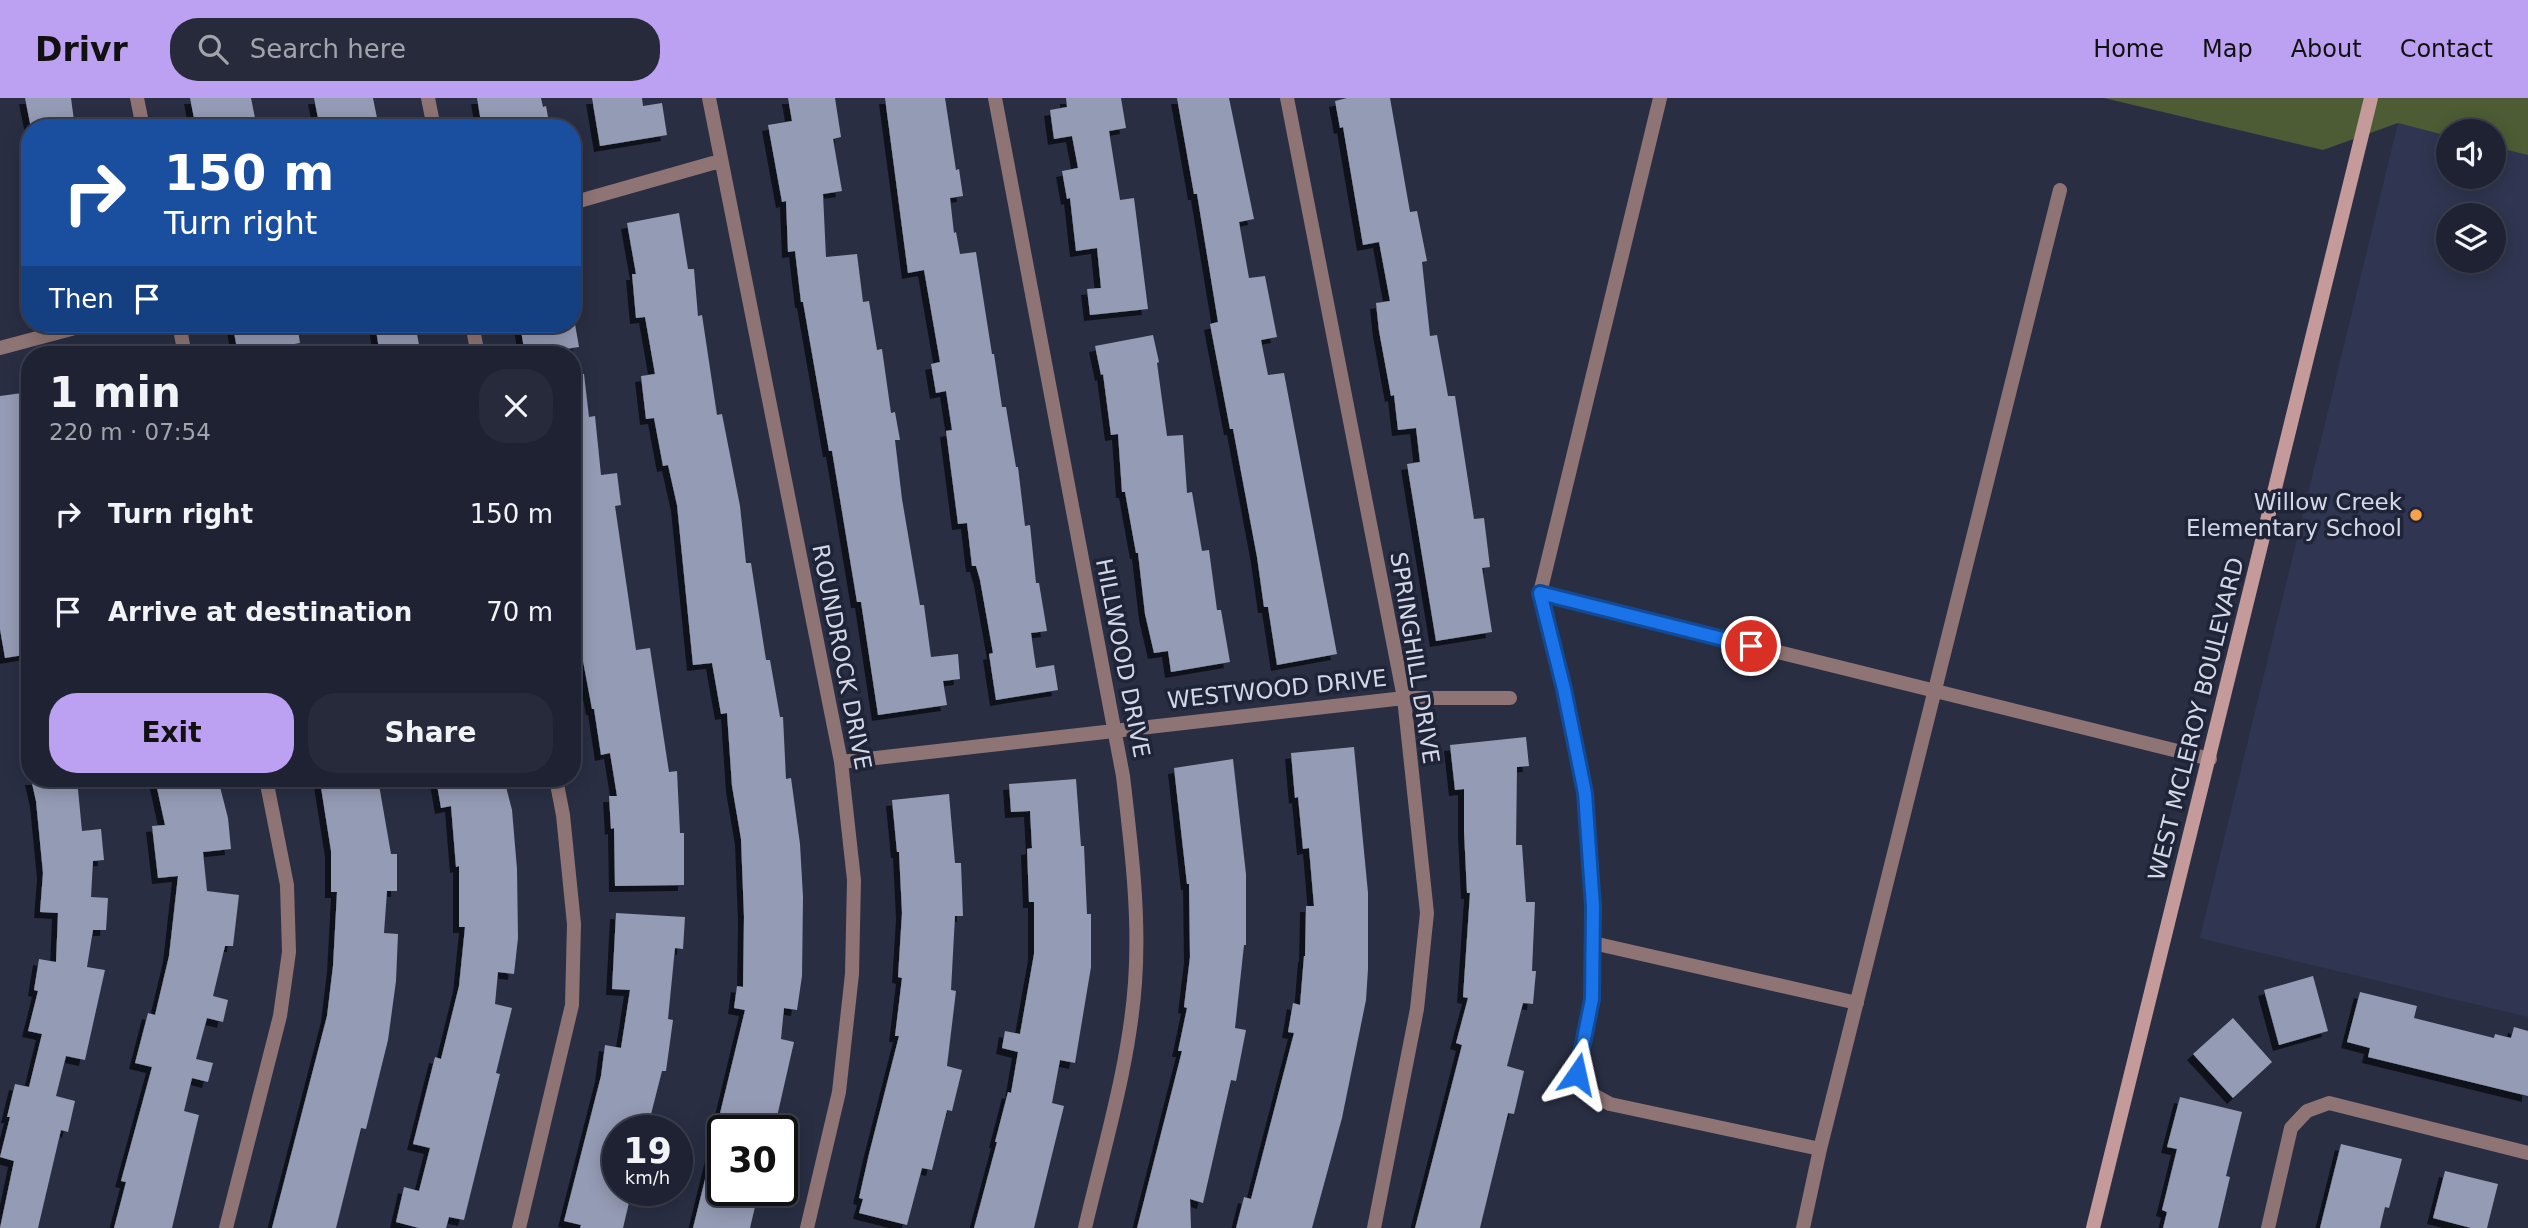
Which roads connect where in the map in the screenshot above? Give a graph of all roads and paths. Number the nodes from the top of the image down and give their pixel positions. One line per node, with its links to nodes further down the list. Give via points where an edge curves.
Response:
1 (137, 98): 8 (street)
2 (428, 98): 9 (street)
3 (709, 98): 10 (street, ROUNDROCK DRIVE)
4 (995, 98): 19 (street, HILLWOOD DRIVE)
5 (1287, 98): 17 (street, SPRINGHILL DRIVE)
6 (1660, 98): 15 (street)
7 (2371, 98): 20 (main road, WEST MCLEROY BOULEVARD)
8 (141, 119)
9 (432, 119)
10 (720, 161): 12 (street); 21 (street, ROUNDROCK DRIVE)
11 (2060, 190): 16 (street)
12 (581, 200)
13 (56, 333): 14 (street)
14 (0, 348)
15 (1540, 593): 16 (street); 24 (street, via 1585,793)
16 (1935, 692): 20 (street); 25 (street)
17 (1404, 698): 18 (street, WESTWOOD DRIVE); 19 (street, WESTWOOD DRIVE); 32 (street, SPRINGHILL DRIVE, via 1427,913 1417,1009)
18 (1510, 698)
19 (1113, 730): 21 (street, WESTWOOD DRIVE); 31 (street, HILLWOOD DRIVE, via 1132,853 1137,952 1128,1044)
20 (2210, 759): 34 (main road, WEST MCLEROY BOULEVARD)
21 (841, 762): 30 (street, ROUNDROCK DRIVE, via 854,880 852,974 839,1092)
22 (268, 787): 28 (street, via 287,886 289,952 280,1016)
23 (558, 787): 29 (street, via 574,924 572,1005)
24 (1592, 943): 25 (street); 26 (street, via 1592,999 1577,1074 1588,1092 1610,1104)
25 (1857, 1003): 26 (street)
26 (1820, 1149): 33 (street)
27 (2528, 1153): 35 (street, via 2329,1103 2307,1111 2291,1128)
28 (226, 1228)
29 (519, 1228)
30 (807, 1228)
31 (1085, 1228)
32 (1374, 1228)
33 (1803, 1228)
34 (2093, 1228)
35 (2268, 1228)

